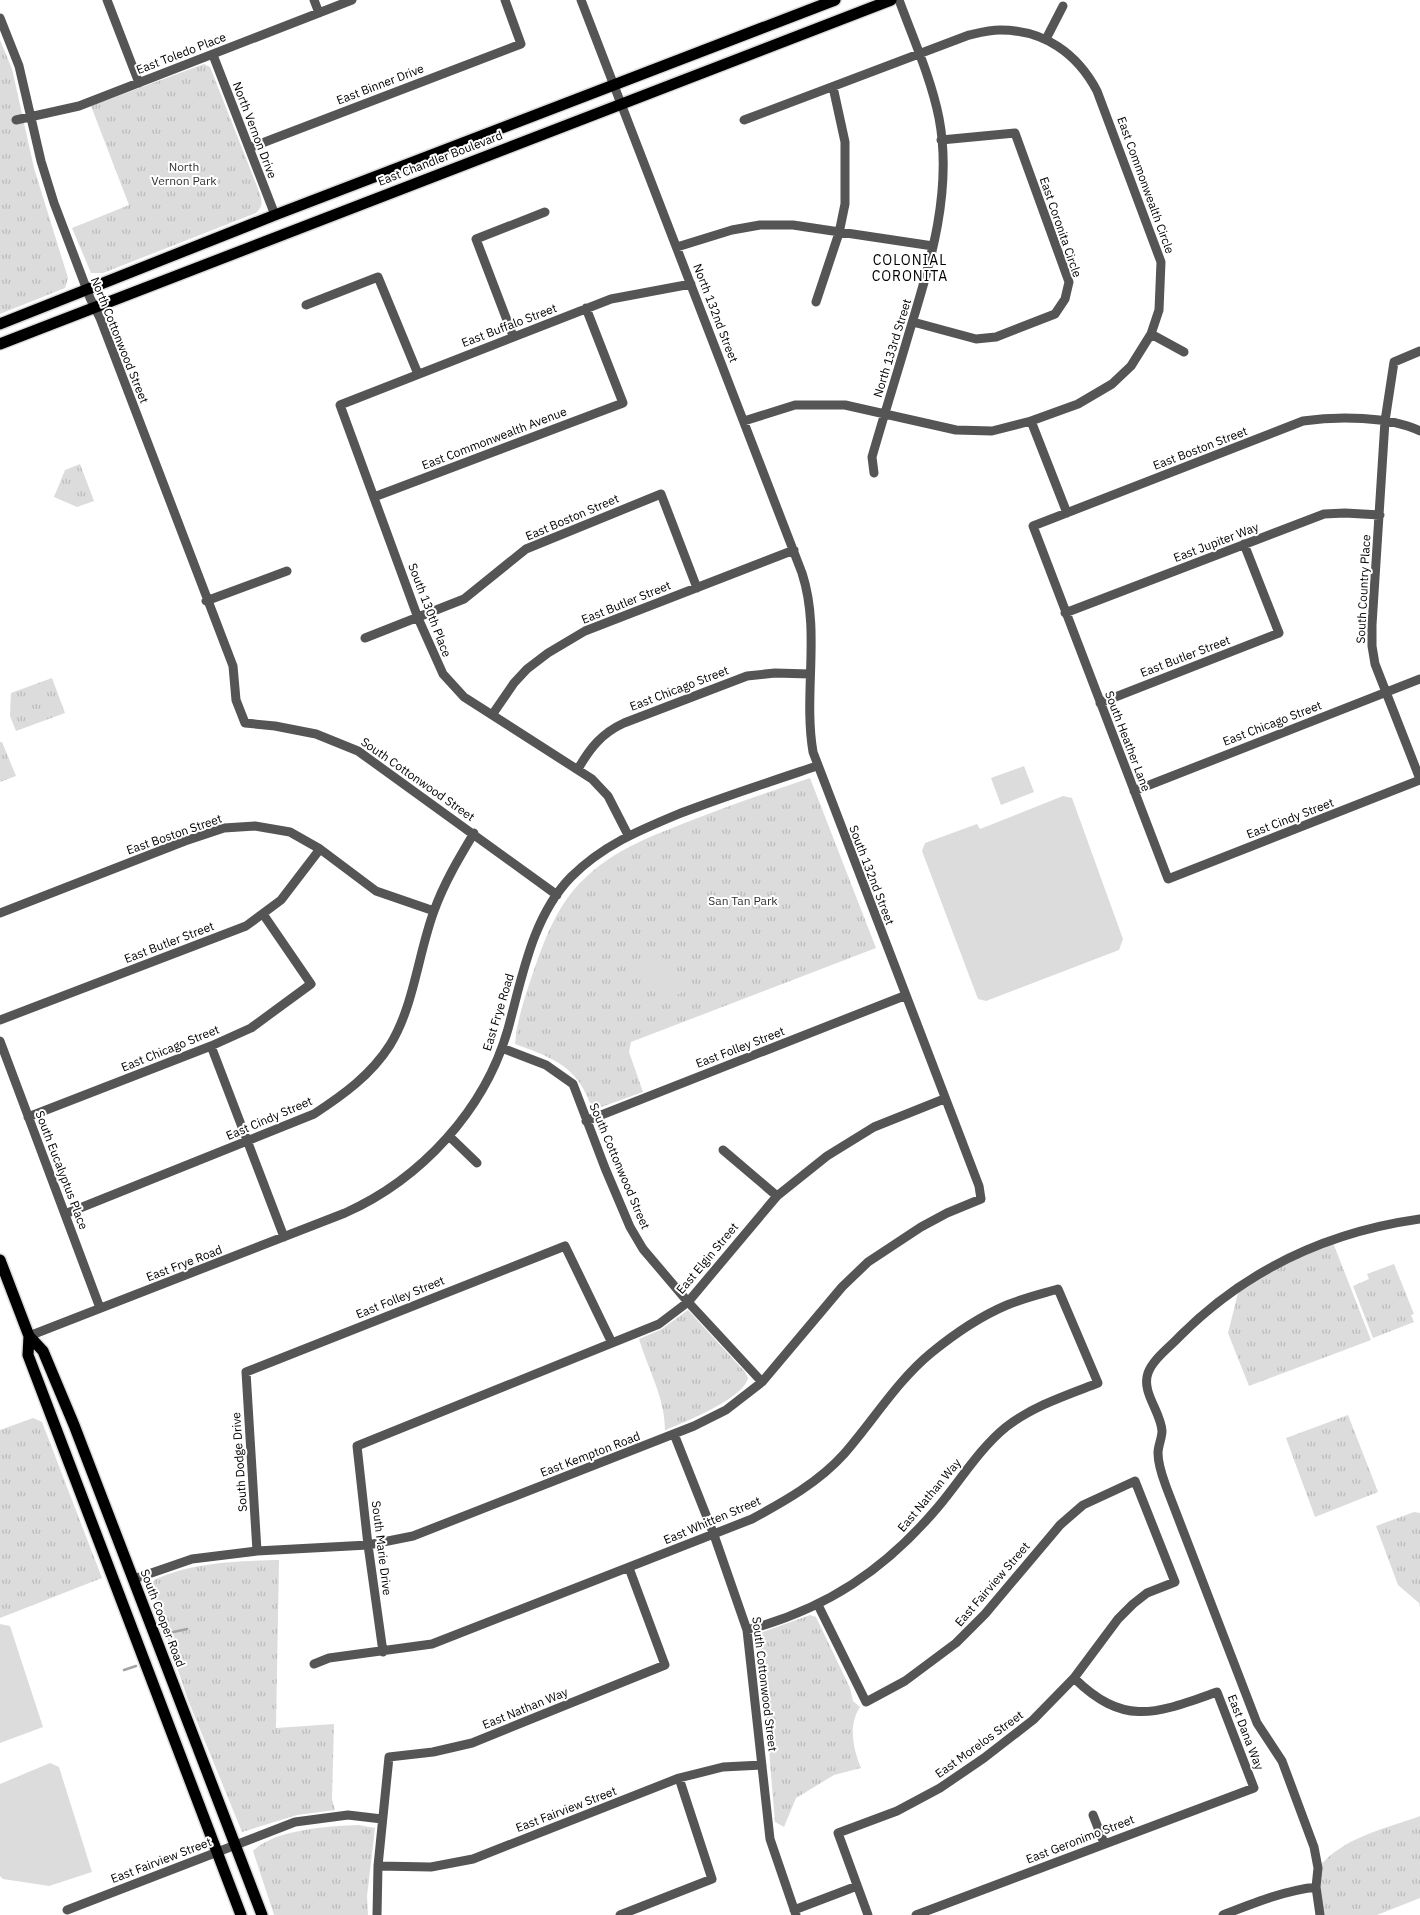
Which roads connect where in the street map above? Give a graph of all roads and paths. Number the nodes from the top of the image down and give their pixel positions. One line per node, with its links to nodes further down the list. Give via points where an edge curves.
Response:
1 (107, 0): 15 (street)
2 (314, 0): 10 (street)
3 (352, 0): 10 (street, East Toledo Place)
4 (505, 0): 23 (street, East Binner Drive, via 521,44)
5 (581, 0): 16 (street, North 132nd Street)
6 (836, 0): 16 (main road, East Chandler Boulevard)
7 (891, 0): 18 (main road, East Chandler Boulevard)
8 (899, 0): 13 (street, North 133rd Street)
9 (1063, 6): 12 (street)
10 (319, 13): 14 (street, East Toledo Place)
11 (0, 18): 19 (street, North Cottonwood Street, via 19,66)
12 (1046, 39): 13 (street, East Commonwealth Circle, via 998,30 969,35); 37 (street, East Commonwealth Circle, via 1072,56 1098,91 1161,262 1159,310)
13 (919, 54): 17 (street, East Commonwealth Circle); 22 (street, North 133rd Street)
14 (213, 55): 15 (street, East Toledo Place); 23 (street, North Vernon Drive)
15 (139, 83): 19 (street, East Toledo Place, via 79,106)
16 (614, 85): 18 (street, North 132nd Street); 25 (main road, East Chandler Boulevard)
17 (832, 87): 21 (street, East Commonwealth Circle); 26 (street, via 845,142 845,204)
18 (621, 103): 28 (street, North 132nd Street); 33 (main road, East Chandler Boulevard)
19 (31, 117): 20 (street, East Toledo Place); 30 (street, North Cottonwood Street, via 50,188)
20 (16, 120)
21 (744, 120)
22 (942, 140): 27 (street, North 133rd Street, via 940,214); 35 (street, East Coronita Circle, via 1015,133 1069,282 1065,299 1055,314 996,337 976,339)
23 (249, 148): 25 (street, North Vernon Drive)
24 (545, 212): 38 (street, via 476,239)
25 (275, 215): 30 (main road, East Chandler Boulevard)
26 (839, 233): 27 (street); 28 (street, via 793,225 760,225); 31 (street)
27 (932, 246): 35 (street, North 133rd Street)
28 (677, 247): 29 (street, North 132nd Street)
29 (691, 284): 34 (street, East Buffalo Street, via 611,299); 45 (street, North 132nd Street)
30 (87, 291): 33 (street, North Cottonwood Street); 36 (main road, East Chandler Boulevard)
31 (816, 302)
32 (306, 305): 42 (street, via 378,277)
33 (94, 307): 39 (main road, East Chandler Boulevard); 57 (street, North Cottonwood Street)
34 (586, 308): 38 (street, East Buffalo Street); 50 (street, East Commonwealth Avenue, via 623,403)
35 (913, 322): 44 (street, North 133rd Street)
36 (0, 324)
37 (1151, 334): 41 (street); 46 (street, East Commonwealth Circle, via 1131,366 1112,384 1078,404)
38 (513, 336): 42 (street, East Buffalo Street)
39 (0, 344)
40 (1420, 351): 47 (street, via 1394,362)
41 (1184, 352)
42 (418, 374): 43 (street, East Buffalo Street)
43 (340, 405): 50 (street, South 130th Place)
44 (885, 412): 45 (street, East Commonwealth Circle, via 844,405 795,405); 46 (street, East Commonwealth Circle, via 956,430 992,431); 49 (street, North 133rd Street, via 872,457)
45 (744, 421): 54 (street, North 132nd Street)
46 (1031, 421): 51 (street)
47 (1385, 421): 48 (street, East Boston Street); 51 (street, East Boston Street, via 1323,418 1303,421); 52 (street, South Country Place)
48 (1420, 431)
49 (874, 473)
50 (374, 498): 59 (street, South 130th Place)
51 (1067, 513): 58 (street, East Boston Street, via 1033,526)
52 (1380, 515): 53 (street, East Jupiter Way, via 1324,514); 64 (street, South Country Place, via 1372,646)
53 (1244, 544): 58 (street, East Jupiter Way); 65 (street, East Butler Street, via 1278,632)
54 (794, 550): 56 (street, East Butler Street); 62 (street, South 132nd Street, via 809,602)
55 (287, 571): 57 (street)
56 (697, 588): 59 (street, East Boston Street, via 661,494 526,549 464,598); 66 (street, East Butler Street, via 585,631 562,644 527,669)
57 (206, 601): 61 (street, North Cottonwood Street)
58 (1065, 613): 65 (street, South Heather Lane)
59 (418, 618): 60 (street, East Boston Street); 66 (street, South 130th Place, via 447,679 464,697)
60 (365, 638)
61 (233, 666): 71 (street, South Cottonwood Street, via 236,700 245,723 316,734 358,751)
62 (810, 674): 67 (street, South 132nd Street, via 808,722); 68 (street, East Chicago Street, via 747,676 624,723 600,738)
63 (1420, 679): 64 (street, East Chicago Street)
64 (1386, 692): 69 (street, South Country Place); 70 (street, East Chicago Street)
65 (1100, 703): 70 (street, South Heather Lane)
66 (492, 715): 68 (street, South 130th Place)
67 (817, 766): 72 (street, East Frye Road, via 718,799); 79 (street, South 132nd Street)
68 (578, 768): 72 (street, South 130th Place, via 608,796)
69 (1420, 780): 74 (street, East Cindy Street)
70 (1134, 791): 74 (street, South Heather Lane)
71 (474, 833): 75 (street, South Cottonwood Street); 76 (street, East Cindy Street, via 451,872)
72 (628, 835): 75 (street, East Frye Road, via 586,864)
73 (320, 849): 76 (street, East Boston Street, via 376,891); 77 (street, East Boston Street, via 290,832 255,826 224,828); 78 (street, East Butler Street, via 291,889)
74 (1168, 879)
75 (557, 895): 83 (street, East Frye Road, via 534,938)
76 (434, 911): 88 (street, East Cindy Street, via 401,1021 390,1045 370,1071 344,1095 314,1114)
77 (0, 913)
78 (263, 914): 80 (street, East Butler Street, via 246,926); 82 (street, East Chicago Street, via 311,984 251,1028)
79 (904, 996): 84 (street, South 132nd Street); 86 (street, East Folley Street)
80 (0, 1020)
81 (0, 1041): 85 (street, South Eucalyptus Place)
82 (211, 1046): 85 (street, East Chicago Street); 88 (street)
83 (502, 1048): 86 (street, South Cottonwood Street, via 546,1065 573,1084); 87 (street, East Frye Road, via 477,1098)
84 (944, 1098): 91 (street, East Elgin Street, via 874,1127 827,1156); 92 (street, South 132nd Street, via 979,1186)
85 (28, 1117): 93 (street, South Eucalyptus Place)
86 (586, 1120): 97 (street, South Cottonwood Street, via 630,1227)
87 (449, 1136): 90 (street); 95 (street, East Frye Road, via 418,1167 385,1192)
88 (248, 1141): 93 (street, East Cindy Street); 95 (street)
89 (723, 1150): 91 (street)
90 (477, 1163)
91 (777, 1196): 97 (street, East Elgin Street)
92 (981, 1199): 102 (street, East Kempton Road, via 921,1227 868,1262 842,1287)
93 (65, 1214): 98 (street, South Eucalyptus Place)
94 (1420, 1219): 130 (street, via 1379,1225 1304,1249 1240,1285 1197,1320 1154,1364 1146,1383 1162,1431 1158,1451 1161,1472 1257,1723 1282,1761 1314,1847 1318,1868)
95 (284, 1237): 98 (street, East Frye Road)
96 (0, 1260): 99 (main road, South Cooper Road)
97 (688, 1302): 100 (street, East Elgin Street, via 659,1324); 102 (street, South Cottonwood Street)
98 (100, 1308): 99 (street, East Frye Road)
99 (29, 1336): 104 (main road, South Cooper Road, via 43,1351); 105 (main road, South Cooper Road, via 28,1355)
100 (612, 1343): 101 (street, East Folley Street, via 564,1246); 107 (street, East Elgin Street)
101 (246, 1372): 110 (street, South Dodge Drive)
102 (762, 1382): 106 (street, East Kempton Road, via 726,1410)
103 (1098, 1383): 108 (street, East Whitten Street, via 1058,1289 1007,1305 930,1354 820,1476 788,1499); 115 (street, East Nathan Way, via 1044,1405 1007,1427 974,1460 910,1538 867,1575)
104 (62, 1396): 105 (main road); 112 (main road, South Cooper Road)
105 (46, 1403): 114 (main road, South Cooper Road)
106 (674, 1434): 108 (street, South Cottonwood Street); 109 (street, East Kempton Road, via 413,1536)
107 (358, 1446): 109 (street, South Marie Drive)
108 (714, 1535): 111 (street, East Whitten Street); 116 (street, South Cottonwood Street)
109 (368, 1544): 110 (street, East Kempton Road); 117 (street, South Marie Drive)
110 (257, 1551): 112 (street, East Kempton Road, via 192,1559)
111 (629, 1568): 117 (street, East Whitten Street, via 432,1644); 124 (street, East Nathan Way, via 665,1665 472,1744 389,1757)
112 (134, 1579): 114 (main road); 126 (main road, South Cooper Road)
113 (1175, 1582): 115 (street, East Fairview Street, via 1135,1481 1083,1505 1060,1525 985,1614 956,1642 905,1681 866,1702); 119 (street, East Morelos Street, via 1147,1593 1133,1604)
114 (116, 1586): 127 (main road, South Cooper Road)
115 (818, 1604): 116 (street, East Nathan Way, via 783,1620)
116 (747, 1630): 120 (street, South Cottonwood Street)
117 (383, 1652): 118 (street, East Whitten Street, via 329,1658)
118 (314, 1664)
119 (1074, 1678): 122 (street, East Dana Way, via 1090,1693 1118,1709 1149,1712 1217,1692); 129 (street, East Morelos Street, via 1033,1720 940,1788 897,1811 838,1833)
120 (762, 1765): 121 (street, East Fairview Street, via 723,1767); 132 (street, South Cottonwood Street, via 770,1839)
121 (679, 1778): 128 (street, East Fairview Street, via 473,1859 432,1867); 136 (street, via 712,1879)
122 (1254, 1788): 125 (street, East Geronimo Street)
123 (1093, 1815): 125 (street)
124 (382, 1819): 126 (street, East Fairview Street, via 348,1815 307,1819); 128 (street)
125 (1104, 1843): 138 (street, East Geronimo Street)
126 (235, 1845): 127 (street, East Fairview Street); 134 (main road, South Cooper Road)
127 (216, 1852): 131 (street, East Fairview Street); 133 (main road, South Cooper Road)
128 (378, 1866): 135 (street)
129 (857, 1886): 132 (street); 137 (street)
130 (1316, 1887): 139 (street, via 1286,1892); 140 (street)
131 (67, 1910)
132 (795, 1913)
133 (241, 1915)
134 (262, 1915)
135 (377, 1915)
136 (620, 1915)
137 (868, 1915)
138 (916, 1915)
139 (1223, 1915)
140 (1320, 1915)

